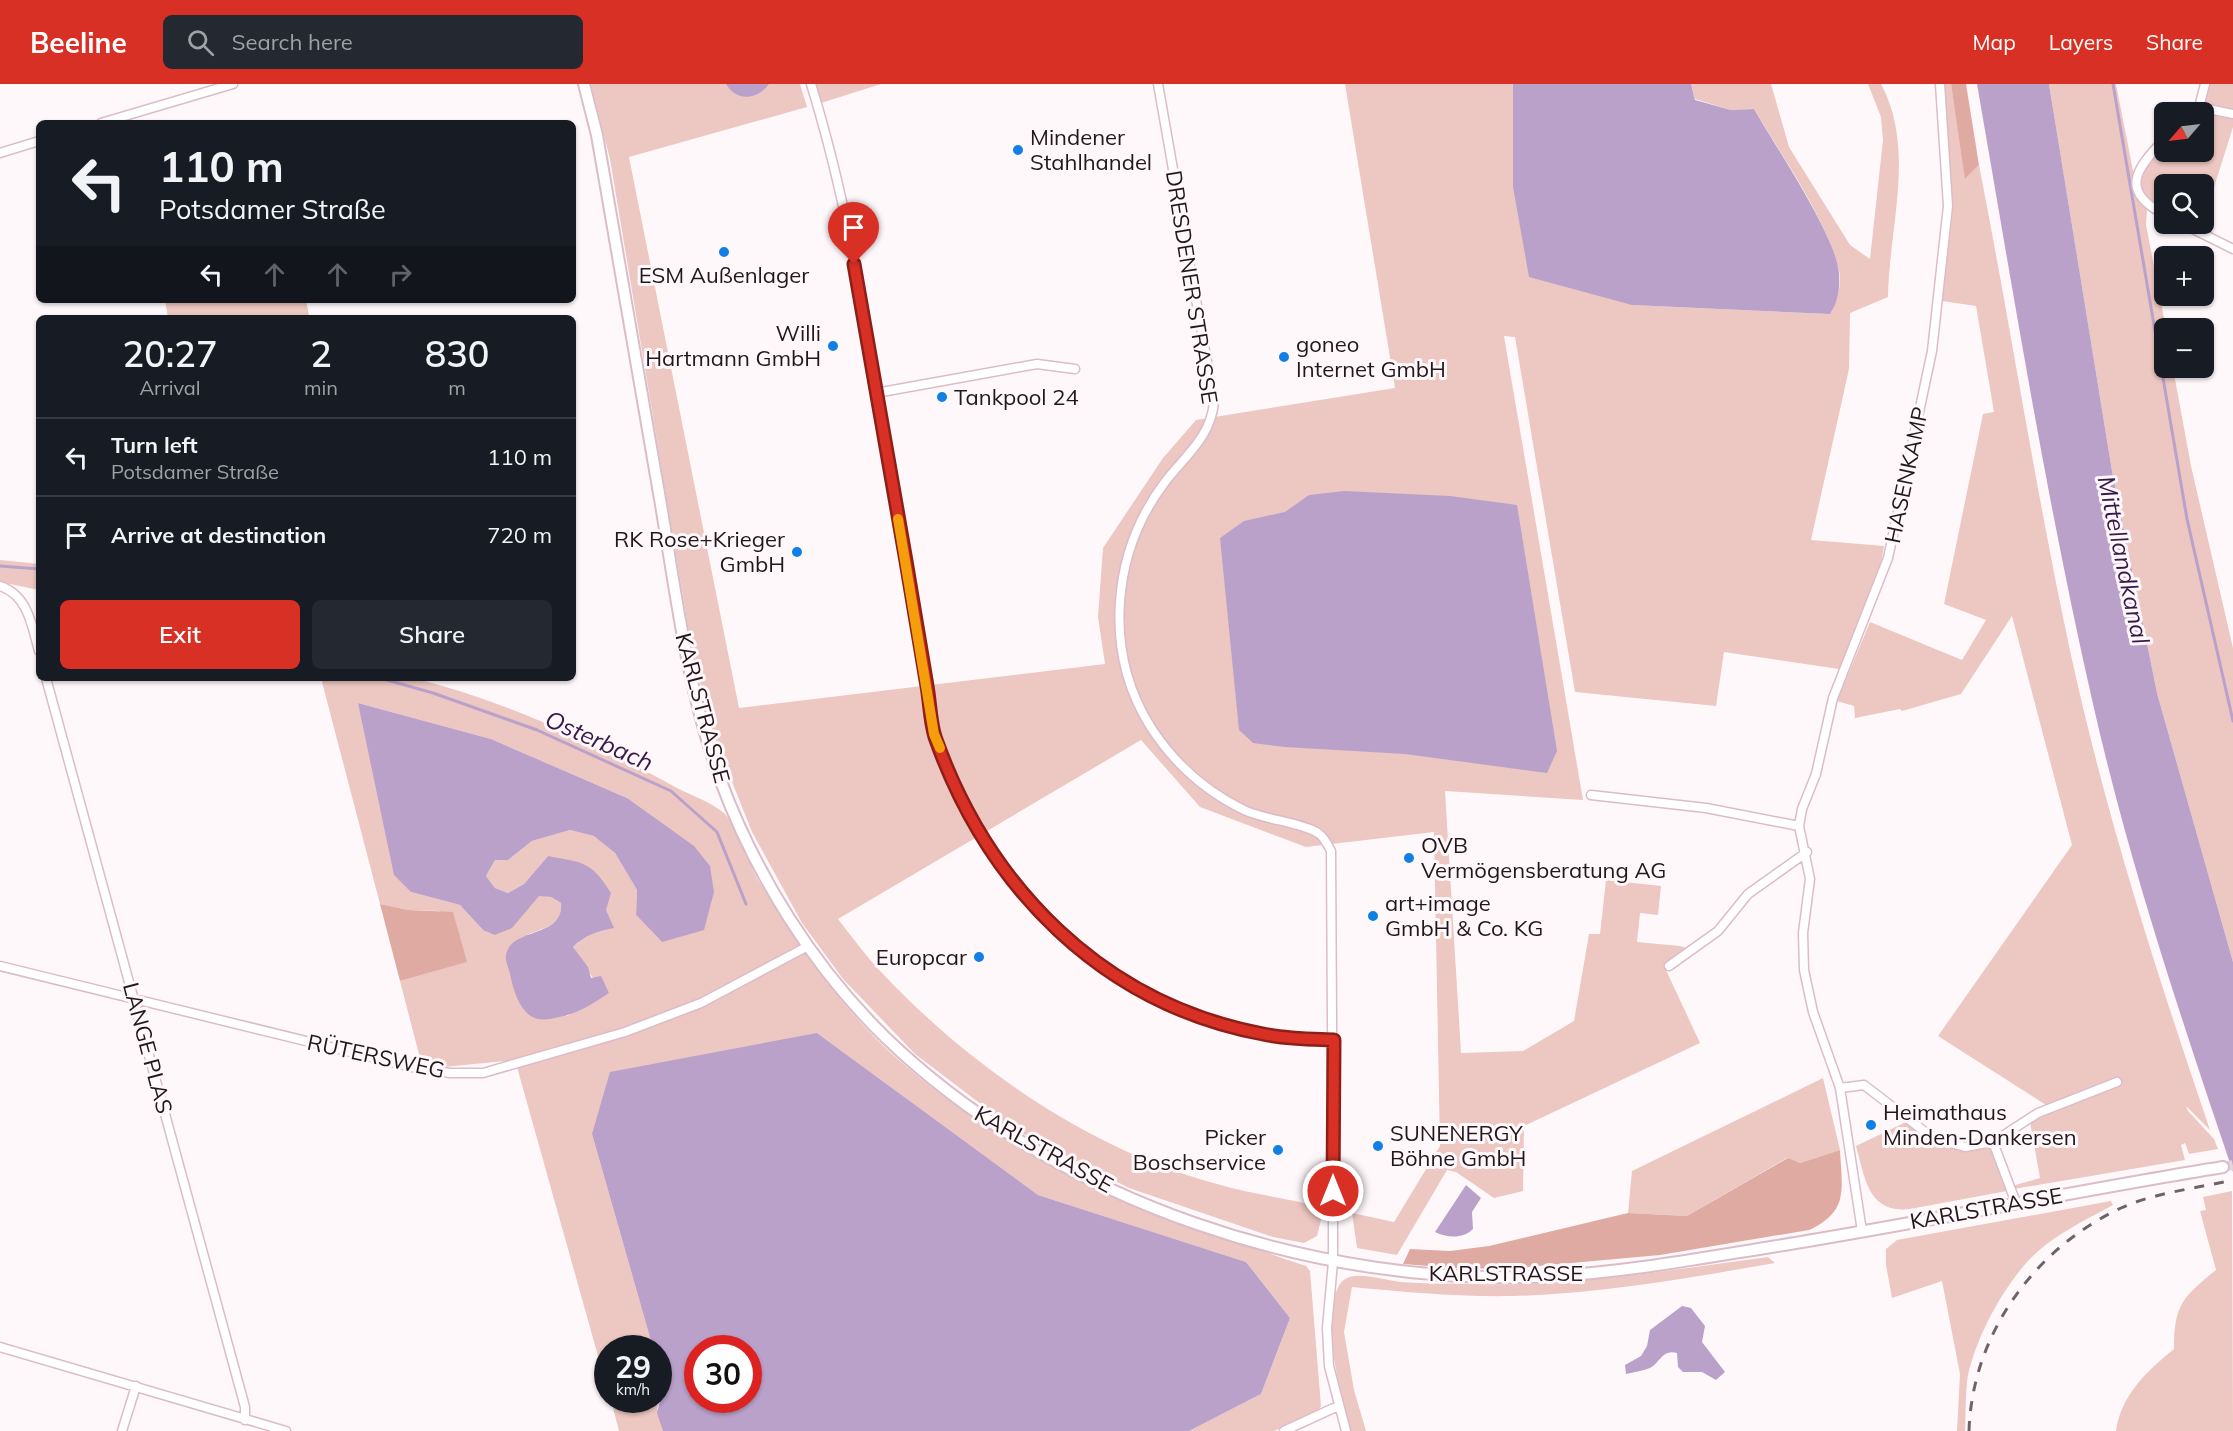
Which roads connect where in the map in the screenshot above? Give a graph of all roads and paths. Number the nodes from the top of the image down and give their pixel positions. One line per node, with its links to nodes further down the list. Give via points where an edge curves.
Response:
1 (233, 84): 10 (street)
2 (584, 84): 25 (street, KARLSTRASSE, via 597,135 699,711 736,819 777,898)
3 (811, 84): 18 (street, via 837,181)
4 (1158, 84): 29 (street, DRESDENER STRASSE, via 1214,402 1208,428 1154,500 1130,547 1120,601 1124,662 1132,692 1160,741 1200,782 1246,811 1318,833 1326,842 1332,869)
5 (1940, 84): 23 (street, HASENKAMP, via 1948,206 1932,351 1888,558 1833,698 1816,774)
6 (2205, 84): 7 (street)
7 (2199, 102)
8 (2214, 112): 9 (street)
9 (2233, 114)
10 (111, 120)
11 (36, 142): 13 (street)
12 (2154, 151): 14 (street, via 2141,166 2138,188 2145,204)
13 (0, 153)
14 (2154, 209)
15 (2203, 234): 16 (street)
16 (2233, 249)
17 (1075, 369): 18 (street, via 1037,364)
18 (876, 393): 29 (street, via 934,734 967,812 1001,868 1020,893 1070,940 1151,996 1216,1022 1254,1032)
19 (4, 588): 20 (street, via 20,598)
20 (36, 639)
21 (47, 681): 28 (street, LANGE PLAS)
22 (1591, 795): 23 (street, via 1706,808)
23 (1799, 826): 24 (street)
24 (1807, 852): 27 (street, via 1748,894 1718,931); 31 (street, via 1810,879 1803,933 1804,970 1813,1012)
25 (808, 946): 28 (street, RÜTERSWEG, via 701,1003 636,1028 483,1073 416,1068); 36 (street, KARLSTRASSE, via 885,1037 969,1107 1024,1143 1076,1172 1181,1218)
26 (0, 966): 28 (street, RÜTERSWEG)
27 (1669, 966)
28 (135, 1001): 40 (street, LANGE PLAS, via 245,1407)
29 (1334, 1040): 36 (street, DRESDENER STRASSE)
30 (2117, 1082): 32 (street, via 2038,1113)
31 (1840, 1088): 32 (street, via 1864,1085 1918,1128 1950,1145 1981,1146); 35 (street)
32 (1993, 1142): 34 (street)
33 (2223, 1167): 34 (street, KARLSTRASSE)
34 (2016, 1203): 35 (street, KARLSTRASSE)
35 (1862, 1231): 36 (street, KARLSTRASSE, via 1614,1271 1550,1276 1485,1278)
36 (1333, 1262): 39 (street, DRESDENER STRASSE, via 1327,1328 1329,1366)
37 (0, 1347): 38 (street)
38 (136, 1386): 40 (street); 41 (street)
39 (1338, 1406): 43 (street); 44 (street, DRESDENER STRASSE)
40 (244, 1420): 42 (street)
41 (122, 1431)
42 (286, 1431)
43 (1284, 1431)
44 (1346, 1431)

